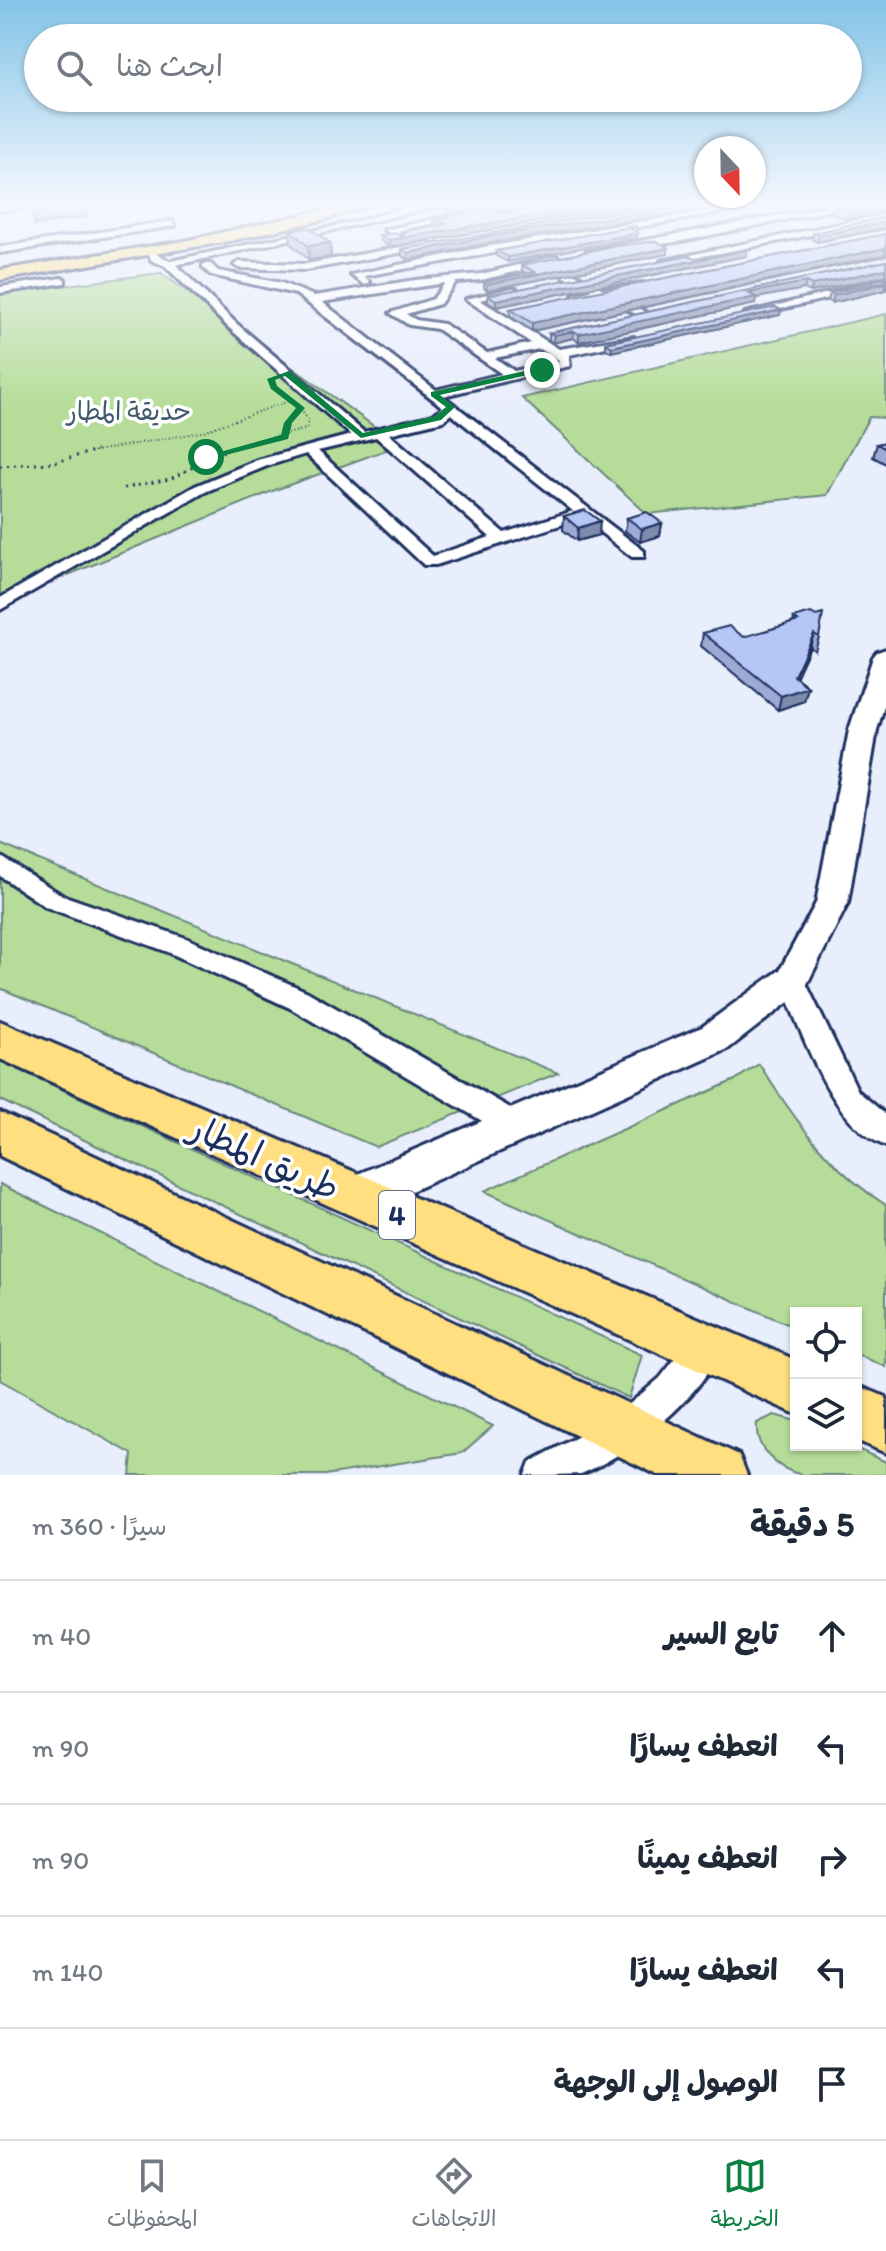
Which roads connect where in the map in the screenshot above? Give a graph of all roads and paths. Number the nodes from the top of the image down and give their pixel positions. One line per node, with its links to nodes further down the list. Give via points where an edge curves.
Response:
1 (179, 273): 29 (street)
2 (215, 273): 18 (street, via 278,285)
3 (368, 273): 10 (street, via 356,275)
4 (492, 273): 9 (street)
5 (567, 273): 7 (street)
6 (593, 275): 7 (street)
7 (578, 278): 12 (street); 16 (street)
8 (61, 281): 15 (street)
9 (451, 281): 18 (street); 28 (street, via 436,302 396,313 413,323 440,326)
10 (365, 282)
11 (886, 282): 24 (street)
12 (553, 283)
13 (646, 283): 16 (street)
14 (527, 289): 21 (street, via 471,299)
15 (0, 290)
16 (601, 292): 17 (street); 22 (street)
17 (566, 299)
18 (312, 300): 31 (street)
19 (655, 311): 22 (street)
20 (504, 312): 21 (street)
21 (491, 314): 26 (street)
22 (642, 314): 23 (street)
23 (628, 317)
24 (732, 317)
25 (645, 335): 27 (street)
26 (537, 340): 27 (street); 28 (street)
27 (559, 353): 30 (street, via 566,363)
28 (487, 356): 30 (street)
29 (286, 372): 32 (path, via 271,379); 36 (street)
30 (513, 376): 31 (street)
31 (434, 394): 33 (street)
32 (292, 400): 34 (path); 39 (path, via 201,432 110,446 53,463)
33 (451, 407): 35 (street, via 438,418); 41 (street)
34 (300, 408): 37 (path); 37 (path, via 308,420 306,429)
35 (379, 432): 36 (street); 42 (street)
36 (361, 436): 38 (street)
37 (285, 437): 40 (path, via 218,452 170,479)
38 (308, 449): 42 (street, via 430,562); 44 (street, via 200,489)
39 (0, 466)
40 (124, 488)
41 (584, 512): 42 (street); 43 (street)
42 (501, 539)
43 (638, 554)
44 (0, 605)
45 (886, 657): 46 (main road)
46 (877, 712): 48 (main road, via 832,903)
47 (0, 864): 50 (street, via 54,901 177,945 299,1000)
48 (792, 980): 50 (main road, via 715,1038); 52 (street, via 848,1100)
49 (0, 1039): 53 (highway, طريق المطار / 4)
50 (516, 1126): 53 (main road)
51 (0, 1133): 58 (highway)
52 (886, 1133)
53 (354, 1196): 54 (highway, طريق المطار / 4)
54 (705, 1348): 55 (highway, طريق المطار / 4); 58 (street, via 672,1390)
55 (790, 1384)
56 (862, 1415): 57 (highway)
57 (886, 1425)
58 (625, 1430): 59 (street); 60 (highway)
59 (543, 1475)
60 (719, 1475)

